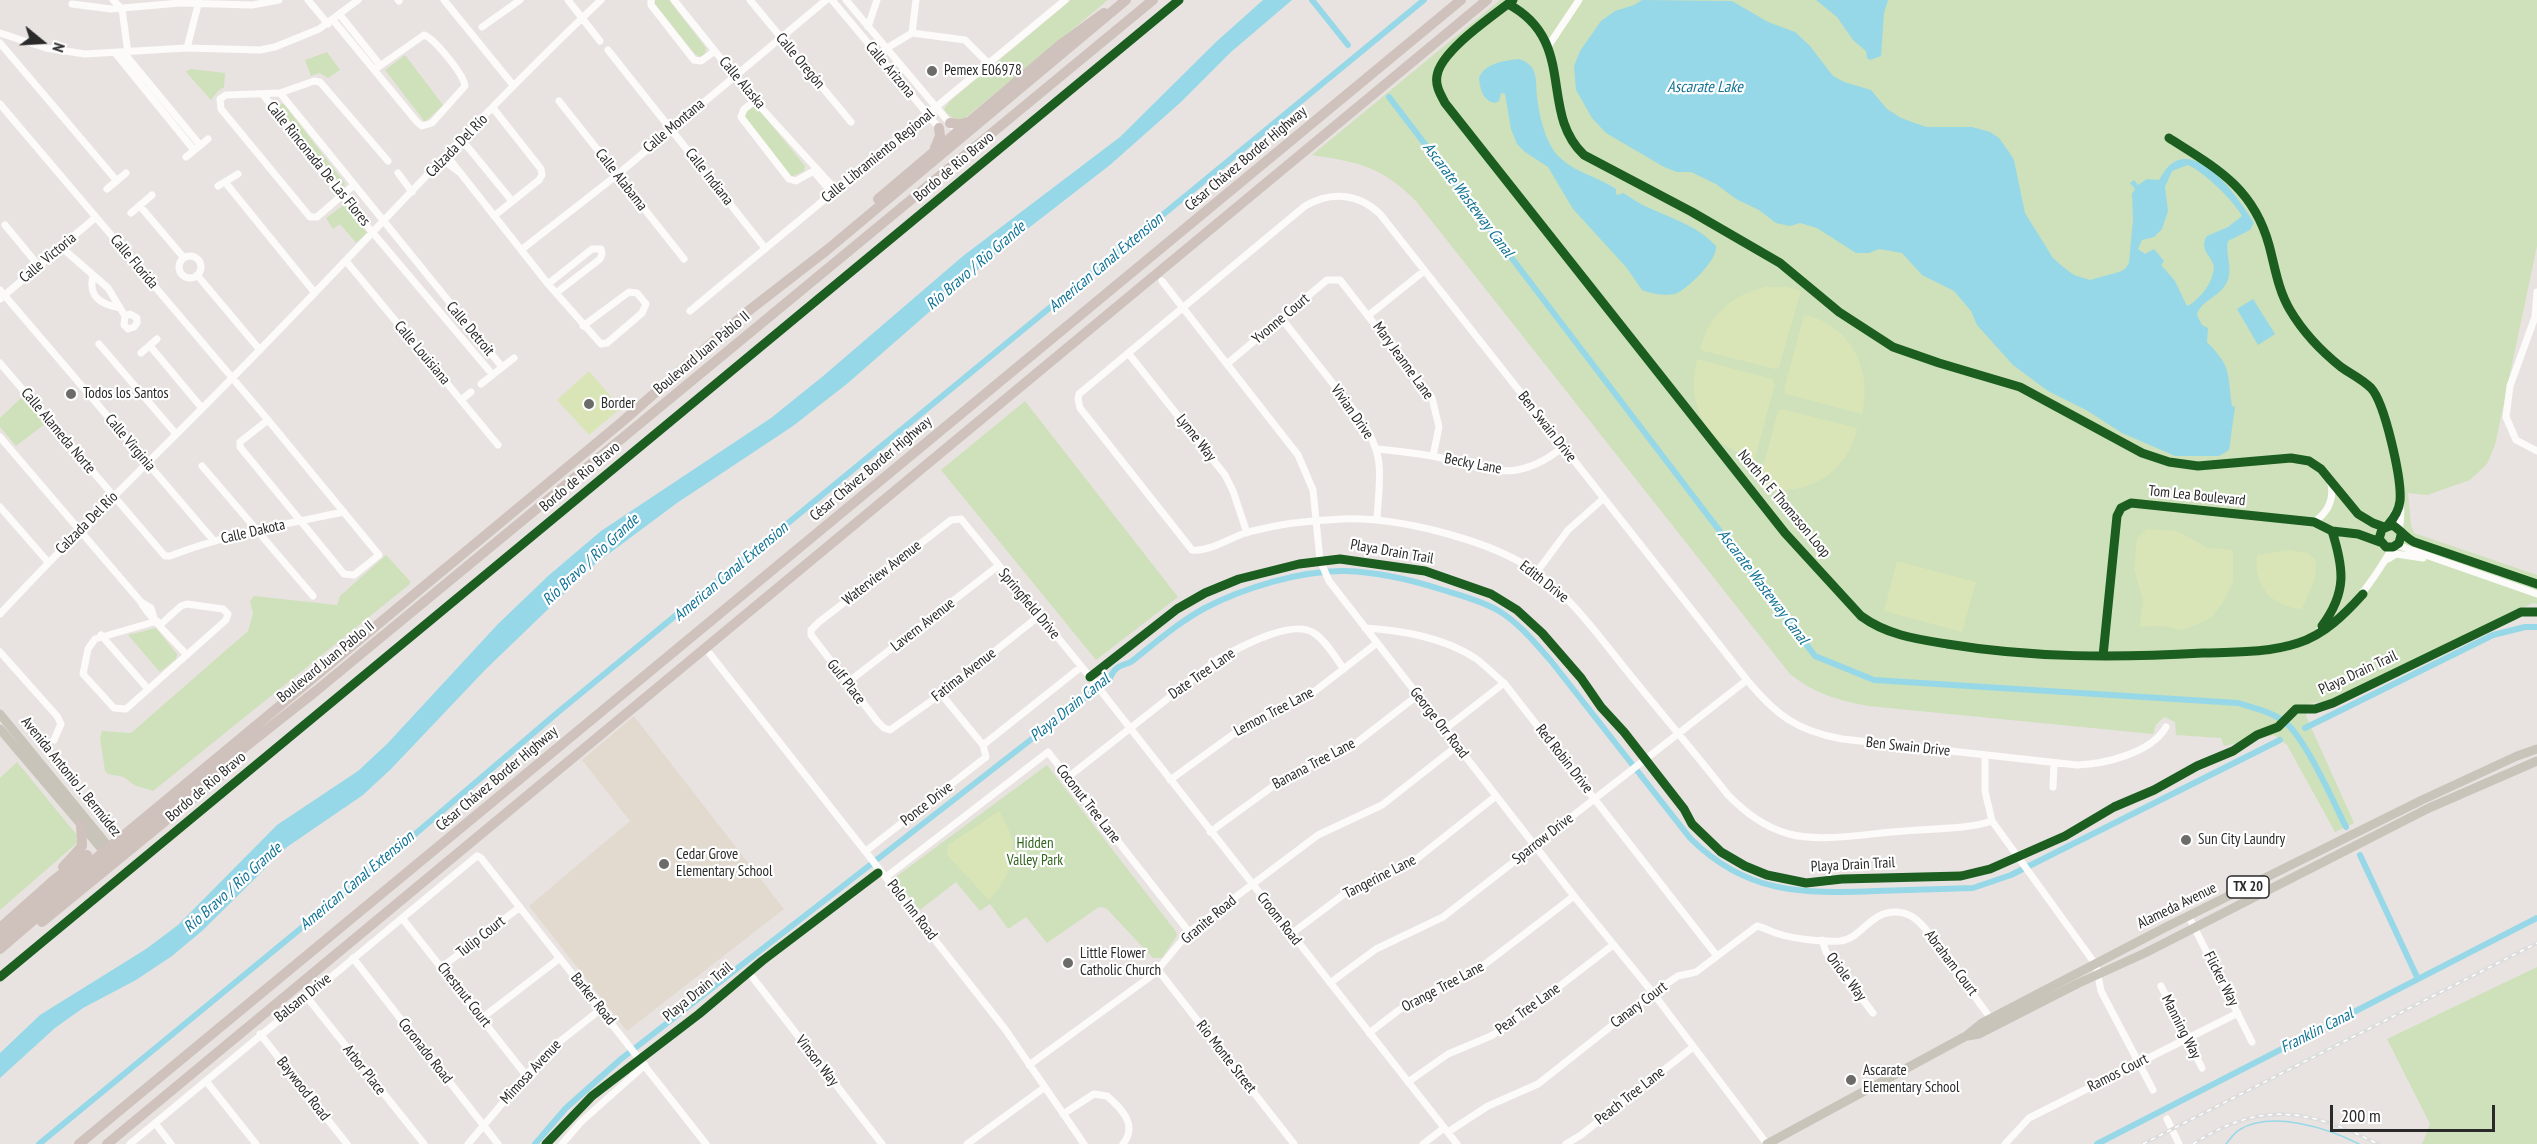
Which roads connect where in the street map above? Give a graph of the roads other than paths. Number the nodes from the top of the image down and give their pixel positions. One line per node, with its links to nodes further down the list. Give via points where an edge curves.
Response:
1 (113, 0): 28 (street)
2 (279, 0): 27 (street)
3 (308, 0): 30 (street)
4 (358, 0): 30 (street)
5 (444, 0): 49 (street)
6 (520, 0): 31 (street)
7 (568, 0): 29 (street)
8 (601, 0): 29 (street, Calzada Del Río)
9 (651, 0): 43 (street, via 694,60 700,61)
10 (674, 0): 43 (street, Calle Alaska)
11 (750, 0): 35 (street, Calle Oregón)
12 (826, 0): 35 (street, Calle Montana)
13 (832, 0): 58 (street, Calle Arizona)
14 (846, 0): 32 (street, Calle Arizona)
15 (877, 0): 32 (street)
16 (916, 0): 34 (street)
17 (1065, 0): 46 (street, Calle Libramiento Regional)
18 (1126, 0): 61 (highway, via 1081,28 971,120); 115 (highway, Boulevard Juan Pablo II, via 828,250)
19 (1153, 0): 50 (highway, Boulevard Juan Pablo II)
20 (1461, 0): 286 (highway, César Chávez Border Highway)
21 (1487, 0): 287 (highway, César Chávez Border Highway)
22 (1578, 0): 39 (street)
23 (74, 2): 28 (street, via 101,9)
24 (155, 2): 25 (street); 28 (street)
25 (198, 2): 27 (street); 40 (street)
26 (1510, 2): 39 (street, via 1534,22); 191 (street, North R E Thomason Loop, via 1441,64 1436,81 1445,103 1785,533 1833,586 1861,616 1898,635 2020,653)
27 (254, 3)
28 (122, 9): 44 (street)
29 (582, 18): 37 (street); 49 (street, Calzada Del Río)
30 (334, 20): 40 (street, via 267,49); 47 (street)
31 (482, 27)
32 (868, 27): 41 (street, Calle Arizona)
33 (0, 33): 36 (street)
34 (912, 33): 41 (street); 46 (street, via 965,40)
35 (780, 38): 48 (street, Calle Montana); 59 (street, Calle Oregón)
36 (15, 39): 44 (street, via 74,53); 45 (street)
37 (600, 41)
38 (0, 43): 45 (street)
39 (1548, 45): 147 (street, via 1568,132 1584,155 1780,263 1839,312 1893,347 2020,387 2158,459 2198,466 2300,459 2316,465)
40 (187, 48): 44 (street)
41 (888, 48): 57 (street, Calle Arizona)
42 (608, 50): 60 (street, Calle Indiana)
43 (715, 51): 48 (street, Calle Alaska)
44 (123, 53): 65 (street); 66 (street)
45 (10, 54): 75 (street)
46 (990, 64): 57 (street, Calle Libramiento Regional)
47 (377, 67): 47 (street, via 427,35 465,86 432,123 422,126)
48 (736, 75): 54 (street, Calle Alaska); 60 (street, Calle Montana)
49 (513, 85): 56 (street, Calzada Del Río)
50 (1048, 86): 61 (highway, via 1021,98 973,134); 85 (highway, Boulevard Juan Pablo II)
51 (280, 93): 52 (street); 69 (street, via 314,81 323,83); 77 (street, Calle Rinconada De Las Flores)
52 (264, 96): 83 (street, Calle Rinconada De Las Flores); 83 (street, via 226,95 219,106 310,217 317,217)
53 (559, 101): 74 (street, Calle Alabama)
54 (755, 101): 70 (street, Calle Alaska); 70 (street, via 744,109 741,117 789,179 796,181)
55 (0, 104): 89 (street, Calle Florida)
56 (493, 108): 64 (street, Calzada Del Río); 84 (street, via 541,169 539,180)
57 (936, 108): 58 (street, Calle Libramiento Regional); 61 (street, Calle Arizona)
58 (927, 115): 61 (street, Calle Arizona); 81 (street, Calle Libramiento Regional)
59 (851, 122)
60 (671, 129): 74 (street, Calle Montana); 94 (street, Calle Indiana)
61 (950, 132): 85 (highway, via 953,149 918,184); 115 (highway, via 928,156)
62 (2169, 138): 150 (street, via 2215,166 2246,196 2263,227 2289,309 2313,342 2376,395 2398,476)
63 (208, 139): 65 (street)
64 (462, 140): 68 (street, Calzada Del Río); 84 (street)
65 (200, 145): 66 (street)
66 (194, 150): 67 (street)
67 (186, 156)
68 (445, 158): 80 (street, Calzada Del Río); 88 (street)
69 (388, 161)
70 (814, 169): 81 (street, Calle Alaska)
71 (126, 173): 75 (street)
72 (398, 173): 80 (street)
73 (238, 174): 76 (street)
74 (617, 175): 95 (street, Calle Montana); 97 (street, Calle Alabama)
75 (117, 181): 79 (street)
76 (225, 182): 78 (street); 108 (street)
77 (354, 185): 83 (street); 90 (street, Calle Rinconada De Las Flores)
78 (218, 186)
79 (107, 189)
80 (412, 192): 90 (street, Calzada Del Río)
81 (834, 192): 94 (street, Calle Libramiento Regional)
82 (152, 195): 86 (street)
83 (342, 195): 92 (street, Calle Rinconada De Las Flores)
84 (512, 201): 88 (street)
85 (907, 202): 203 (highway, Boulevard Juan Pablo II)
86 (140, 206): 87 (street); 96 (street)
87 (131, 213)
88 (494, 216): 95 (street)
89 (96, 217): 93 (street, Calle Victoria); 131 (street, Calle Florida)
90 (384, 222): 92 (street, Calzada Del Río); 106 (street, Calle Detroit)
91 (5, 225): 99 (street)
92 (373, 233): 98 (street, Calzada Del Río); 111 (street, Calle Detroit)
93 (63, 245): 99 (street, Calle Victoria); 101 (street)
94 (765, 248): 114 (street, Calle Libramiento Regional)
95 (521, 250): 105 (street)
96 (184, 258): 102 (street, via 198,260); 102 (street, via 179,267 181,273 188,278)
97 (684, 259)
98 (346, 261): 108 (street, Calzada Del Río); 135 (street, Calle Louisiana)
99 (38, 265): 110 (street, Calle Victoria)
100 (1424, 271): 112 (street, Ben Swain Drive, via 1373,208 1358,199 1331,196 1305,206); 116 (street); 141 (street, Ben Swain Drive)
101 (93, 275): 113 (street, via 108,288); 113 (street, via 96,298)
102 (197, 275): 123 (street)
103 (1336, 279): 116 (street, Mary Jeanne Lane, via 1343,282); 118 (street, Yvonne Court, via 1327,280)
104 (1162, 281): 112 (street, George Orr Road)
105 (548, 284): 109 (street); 109 (street, via 592,249 601,249 600,259)
106 (438, 290): 111 (street, Calle Detroit); 129 (street, Calle Detroit)
107 (2537, 292): 143 (street, via 2535,317 2510,386 2506,417 2516,440)
108 (315, 293): 123 (street, Calzada Del Río)
109 (556, 293): 119 (street)
110 (1, 295): 145 (street, Calle Virginia)
111 (429, 299): 130 (street, Calle Detroit)
112 (1183, 307): 125 (street, Ben Swain Drive); 128 (street, George Orr Road)
113 (120, 308): 117 (street)
114 (690, 311)
115 (747, 312): 202 (highway, Boulevard Juan Pablo II, via 623,421)
116 (1369, 315): 144 (street, Mary Jeanne Lane, via 1432,398 1439,427)
117 (125, 316)
118 (1282, 319): 128 (street, Yvonne Court); 142 (street, Vivian Drive, via 1360,418)
119 (583, 326): 119 (street, via 598,343 606,343 646,304 638,293 629,292)
120 (157, 339): 122 (street)
121 (99, 344): 138 (street)
122 (150, 346): 124 (street); 136 (street)
123 (260, 350): 131 (street, Calzada Del Río)
124 (141, 353)
125 (1128, 353): 134 (street, Ben Swain Drive, via 1082,391); 163 (street, Lynne Way, via 1225,475)
126 (514, 358): 129 (street)
127 (0, 363): 148 (street, Calle Alameda Norte)
128 (1227, 363): 156 (street, George Orr Road, via 1298,455 1313,490)
129 (502, 367): 130 (street)
130 (492, 374): 132 (street)
131 (232, 377): 136 (street, Calzada Del Río); 137 (street, Calle Florida)
132 (481, 384)
133 (471, 392): 135 (street)
134 (1078, 399): 163 (street, Edith Drive, via 1080,408 1191,549)
135 (461, 400): 140 (street, Calle Louisiana)
136 (201, 407): 138 (street, Calzada Del Río)
137 (268, 420): 152 (street, Calle Florida); 155 (street, via 240,442 240,448)
138 (176, 434): 145 (street, Calzada Del Río)
139 (0, 436): 161 (street)
140 (498, 445)
141 (1563, 447): 144 (street, Becky Lane, via 1538,465 1506,472); 149 (street, Ben Swain Drive)
142 (1377, 449): 144 (street, Becky Lane); 154 (street, Vivian Drive, via 1381,480)
143 (2537, 451)
144 (1433, 456)
145 (147, 463): 148 (street, Calzada Del Río); 165 (street, Calle Virginia)
146 (202, 466): 160 (street)
147 (2331, 481): 157 (street, via 2329,505); 159 (street, via 2366,520)
148 (114, 496): 161 (street, Calzada Del Río); 169 (street, Calle Alameda Norte)
149 (1604, 498): 175 (street, via 1568,530); 194 (street, Ben Swain Drive)
150 (2400, 503): 158 (street); 159 (street)
151 (0, 507): 171 (street)
152 (344, 512): 155 (street, Calle Dakota); 155 (street, Calle Florida, via 379,555 354,575 344,574)
153 (956, 518): 172 (street, Springfield Drive, via 966,524); 184 (street, Waterview Avenue)
154 (1377, 520): 156 (street, Edith Drive); 175 (street, Edith Drive, via 1484,546)
155 (300, 521): 160 (street, Calle Dakota)
156 (1316, 521): 163 (street, Edith Drive); 183 (street, George Orr Road, via 1322,568)
157 (2314, 522): 162 (street, Tom Lea Boulevard); 191 (street, Tom Lea Boulevard, via 2124,505 2117,516)
158 (2402, 522): 164 (street); 167 (street)
159 (2386, 526): 164 (street); 166 (street, via 2380,532)
160 (257, 530): 165 (street, Calle Dakota); 179 (street)
161 (80, 531): 171 (street, Calzada Del Río); 182 (street, via 141,602 149,606)
162 (2332, 531): 166 (street, Tom Lea Boulevard); 185 (street, via 2343,579 2334,606)
163 (1247, 532)
164 (2400, 532): 167 (street); 168 (street)
165 (214, 541): 169 (street, Calle Dakota)
166 (2380, 542): 168 (street, via 2385,547)
167 (2414, 542): 174 (street)
168 (2395, 546): 170 (street); 173 (street, North R E Thomason Loop)
169 (163, 555)
170 (2430, 558): 173 (street, via 2396,554); 176 (street)
171 (48, 562): 180 (street, Calzada Del Río)
172 (998, 566): 181 (street, Springfield Drive); 195 (street, Lavern Avenue)
173 (2382, 566): 185 (street, North R E Thomason Loop, via 2354,604)
174 (2486, 567): 176 (street); 177 (street)
175 (1536, 573): 209 (street, Edith Drive, via 1570,602)
176 (2483, 576): 178 (street)
177 (2537, 584)
178 (2537, 594)
179 (313, 596)
180 (0, 614)
181 (1039, 615): 192 (street, Springfield Drive); 199 (street, Fatima Avenue)
182 (157, 621): 186 (street); 190 (street); 190 (street, via 184,604 226,610 227,619)
183 (1365, 628): 187 (street, George Orr Road); 196 (street, Red Robin Drive, via 1413,635 1456,648 1475,658)
184 (812, 630): 195 (street, Gulf Place, via 812,639)
185 (2317, 634): 191 (street, North R E Thomason Loop, via 2273,649)
186 (101, 635): 197 (street); 197 (street, via 89,645 84,675 119,710 126,709)
187 (1377, 643): 193 (street, Lemon Tree Lane); 200 (street, George Orr Road)
188 (0, 652): 210 (street, via 57,716 61,724)
189 (710, 654): 228 (street, Polo Inn Road)
190 (187, 655): 197 (street)
191 (2103, 656)
192 (1081, 667): 198 (street, Springfield Drive); 211 (street)
193 (1344, 669): 205 (street, Date Tree Lane, via 1312,632 1286,630 1218,659); 218 (street, Lemon Tree Lane, via 1310,694 1250,722)
194 (1747, 680): 209 (street, Sparrow Drive); 214 (street, Ben Swain Drive, via 1778,713 1818,735)
195 (847, 683): 208 (street, Gulf Place)
196 (1504, 683): 207 (street); 221 (street, Red Robin Drive)
197 (148, 689)
198 (1102, 693): 205 (street, Croom Road)
199 (941, 694): 208 (street, Fatima Avenue); 211 (street)
200 (1418, 695): 207 (street, George Orr Road); 224 (street, Banana Tree Lane, via 1350,747 1282,778)
201 (0, 714): 226 (main road, Avenida Antonio J. Bermúdez)
202 (267, 715): 225 (highway, Boulevard Juan Pablo II); 225 (highway, via 216,749)
203 (281, 719): 225 (highway, Boulevard Juan Pablo II); 225 (highway, via 257,746)
204 (2166, 727): 216 (street, Ben Swain Drive, via 2154,741 2116,759 2089,765)
205 (1129, 728): 217 (street, Date Tree Lane); 218 (street, Croom Road)
206 (0, 729): 223 (main road, Avenida Antonio J. Bermúdez)
207 (1445, 729): 212 (street, George Orr Road)
208 (887, 730)
209 (1678, 733): 221 (street, Sparrow Drive); 222 (street, Edith Drive, via 1738,805 1767,826 1790,834 1824,837)
210 (54, 740)
211 (983, 745): 228 (street, Ponce Drive, via 985,759)
212 (1457, 746): 220 (street, George Orr Road); 234 (street, Granite Road, via 1382,805 1318,835)
213 (2537, 749): 238 (main road, Alameda Avenue / TX 20, via 2466,779)
214 (1985, 755): 216 (street, Ben Swain Drive); 222 (street, via 1985,791)
215 (2537, 761): 240 (main road, Alameda Avenue / TX 20, via 2429,808)
216 (2054, 763): 219 (street)
217 (1067, 778): 232 (street, Coconut Tree Lane, via 1046,752); 242 (street, Coconut Tree Lane)
218 (1170, 780): 224 (street, Croom Road)
219 (2053, 787)
220 (1496, 796): 227 (street, George Orr Road); 243 (street, Tangerine Lane, via 1414,861 1347,892)
221 (1595, 798): 227 (street, Sparrow Drive); 248 (street, Red Robin Drive)
222 (1992, 821): 252 (street)
223 (81, 824): 226 (main road, Avenida Antonio J. Bermúdez); 233 (highway, via 82,846)
224 (1210, 832): 234 (street, Croom Road)
225 (126, 837): 226 (highway); 230 (highway); 231 (highway)
226 (102, 843): 230 (main road, Avenida Antonio J. Bermúdez); 231 (highway)
227 (1536, 845): 235 (street, George Orr Road); 257 (street, Sparrow Drive, via 1443,917 1382,946)
228 (868, 853): 232 (street, Polo Inn Road)
229 (478, 856): 236 (street, Barker Road); 239 (street, Balsam Drive)
230 (116, 860): 231 (highway)
231 (89, 867): 233 (highway); 244 (highway); 247 (highway); 249 (highway)
232 (886, 877): 274 (street, Polo Inn Road)
233 (54, 880): 241 (highway)
234 (1252, 884): 242 (street, Granite Road); 243 (street, Croom Road)
235 (1574, 896): 246 (street, George Orr Road); 266 (street, Orange Tree Lane, via 1476,971 1399,1010)
236 (520, 907): 251 (street, Barker Road); 253 (street, Tulip Court)
237 (1905, 914): 245 (street, Canary Court, via 1882,914 1846,939); 265 (street, Abraham Court, via 1918,920)
238 (2189, 917): 240 (street, Flicker Way); 252 (main road, Alameda Avenue / TX 20)
239 (402, 918): 250 (street, Balsam Drive); 253 (street, Chestnut Court)
240 (2194, 927): 255 (main road, Alameda Avenue / TX 20); 263 (street, Flicker Way)
241 (0, 928)
242 (1189, 932): 254 (street, Granite Road)
243 (1291, 934): 257 (street, Croom Road)
244 (0, 938)
245 (1822, 940): 248 (street, Canary Court, via 1757,926); 262 (street, Oriole Way, via 1826,952)
246 (1612, 945): 259 (street, George Orr Road); 278 (street, Pear Tree Lane, via 1509,1025 1448,1054)
247 (0, 949)
248 (1717, 956): 259 (street, Canary Court, via 1696,972 1678,976)
249 (0, 957)
250 (353, 958): 260 (street, Balsam Drive); 284 (street, Coronado Road)
251 (560, 958): 261 (street, Barker Road); 264 (street)
252 (2096, 965): 255 (street); 265 (main road, Alameda Avenue / TX 20)
253 (442, 967): 264 (street, Chestnut Court)
254 (1158, 970): 274 (street, Granite Road); 301 (street, Rio Monte Street)
255 (2096, 975): 268 (main road, Alameda Avenue / TX 20, via 1979,1034); 272 (street)
256 (753, 978): 297 (street, Vinson Way)
257 (1330, 983): 266 (street, Croom Road)
258 (2161, 986): 269 (street, Manning Way)
259 (1653, 993): 271 (street, George Orr Road); 285 (street, Canary Court, via 1531,1088)
260 (306, 996): 267 (street, Balsam Drive); 292 (street, Arbor Place)
261 (601, 1009): 273 (street, Barker Road); 276 (street, Mimosa Avenue, via 555,1043)
262 (1873, 1013)
263 (2238, 1013): 269 (street, Ramos Court); 270 (street, Flicker Way)
264 (482, 1018): 276 (street, Chestnut Court)
265 (1991, 1019): 268 (main road, Alameda Avenue / TX 20)
266 (1369, 1033): 278 (street, Croom Road)
267 (260, 1034): 277 (street, Balsam Drive); 291 (street, Baywood Road)
268 (1966, 1036): 305 (main road, Alameda Avenue / TX 20)
269 (2187, 1038): 272 (street, Ramos Court); 275 (street, Manning Way)
270 (2252, 1042)
271 (1693, 1047): 304 (street, Peach Tree Lane); 305 (street, George Orr Road)
272 (2137, 1063): 280 (street); 306 (street, Ramos Court, via 2029,1119)
273 (645, 1065): 295 (street); 296 (street, Barker Road)
274 (1029, 1065): 279 (street, Polo Inn Road)
275 (2202, 1068)
276 (525, 1074): 284 (street, Mimosa Avenue)
277 (206, 1081): 283 (street, Balsam Drive); 290 (street)
278 (1408, 1082): 285 (street, Croom Road)
279 (1046, 1087): 281 (street, Polo Inn Road); 298 (street)
280 (2152, 1090)
281 (1063, 1114): 299 (street, Polo Inn Road); 300 (street, via 1094,1094 1107,1096 1129,1122 1129,1135)
282 (2167, 1119): 307 (street)
283 (155, 1123): 288 (street, Balsam Drive); 289 (street)
284 (483, 1126): 293 (street, Mimosa Avenue); 294 (street, Coronado Road)
285 (1446, 1130): 302 (street, Canary Court); 303 (street, Croom Road)
286 (79, 1144)
287 (106, 1144)
288 (130, 1144)
289 (171, 1144)
290 (256, 1144)
291 (347, 1144)
292 (424, 1144)
293 (468, 1144)
294 (498, 1144)
295 (562, 1144)
296 (706, 1144)
297 (882, 1144)
298 (967, 1144)
299 (1084, 1144)
300 (1123, 1144)
301 (1294, 1144)
302 (1423, 1144)
303 (1457, 1144)
304 (1566, 1144)
305 (1767, 1144)
306 (2005, 1144)
307 (2179, 1144)

